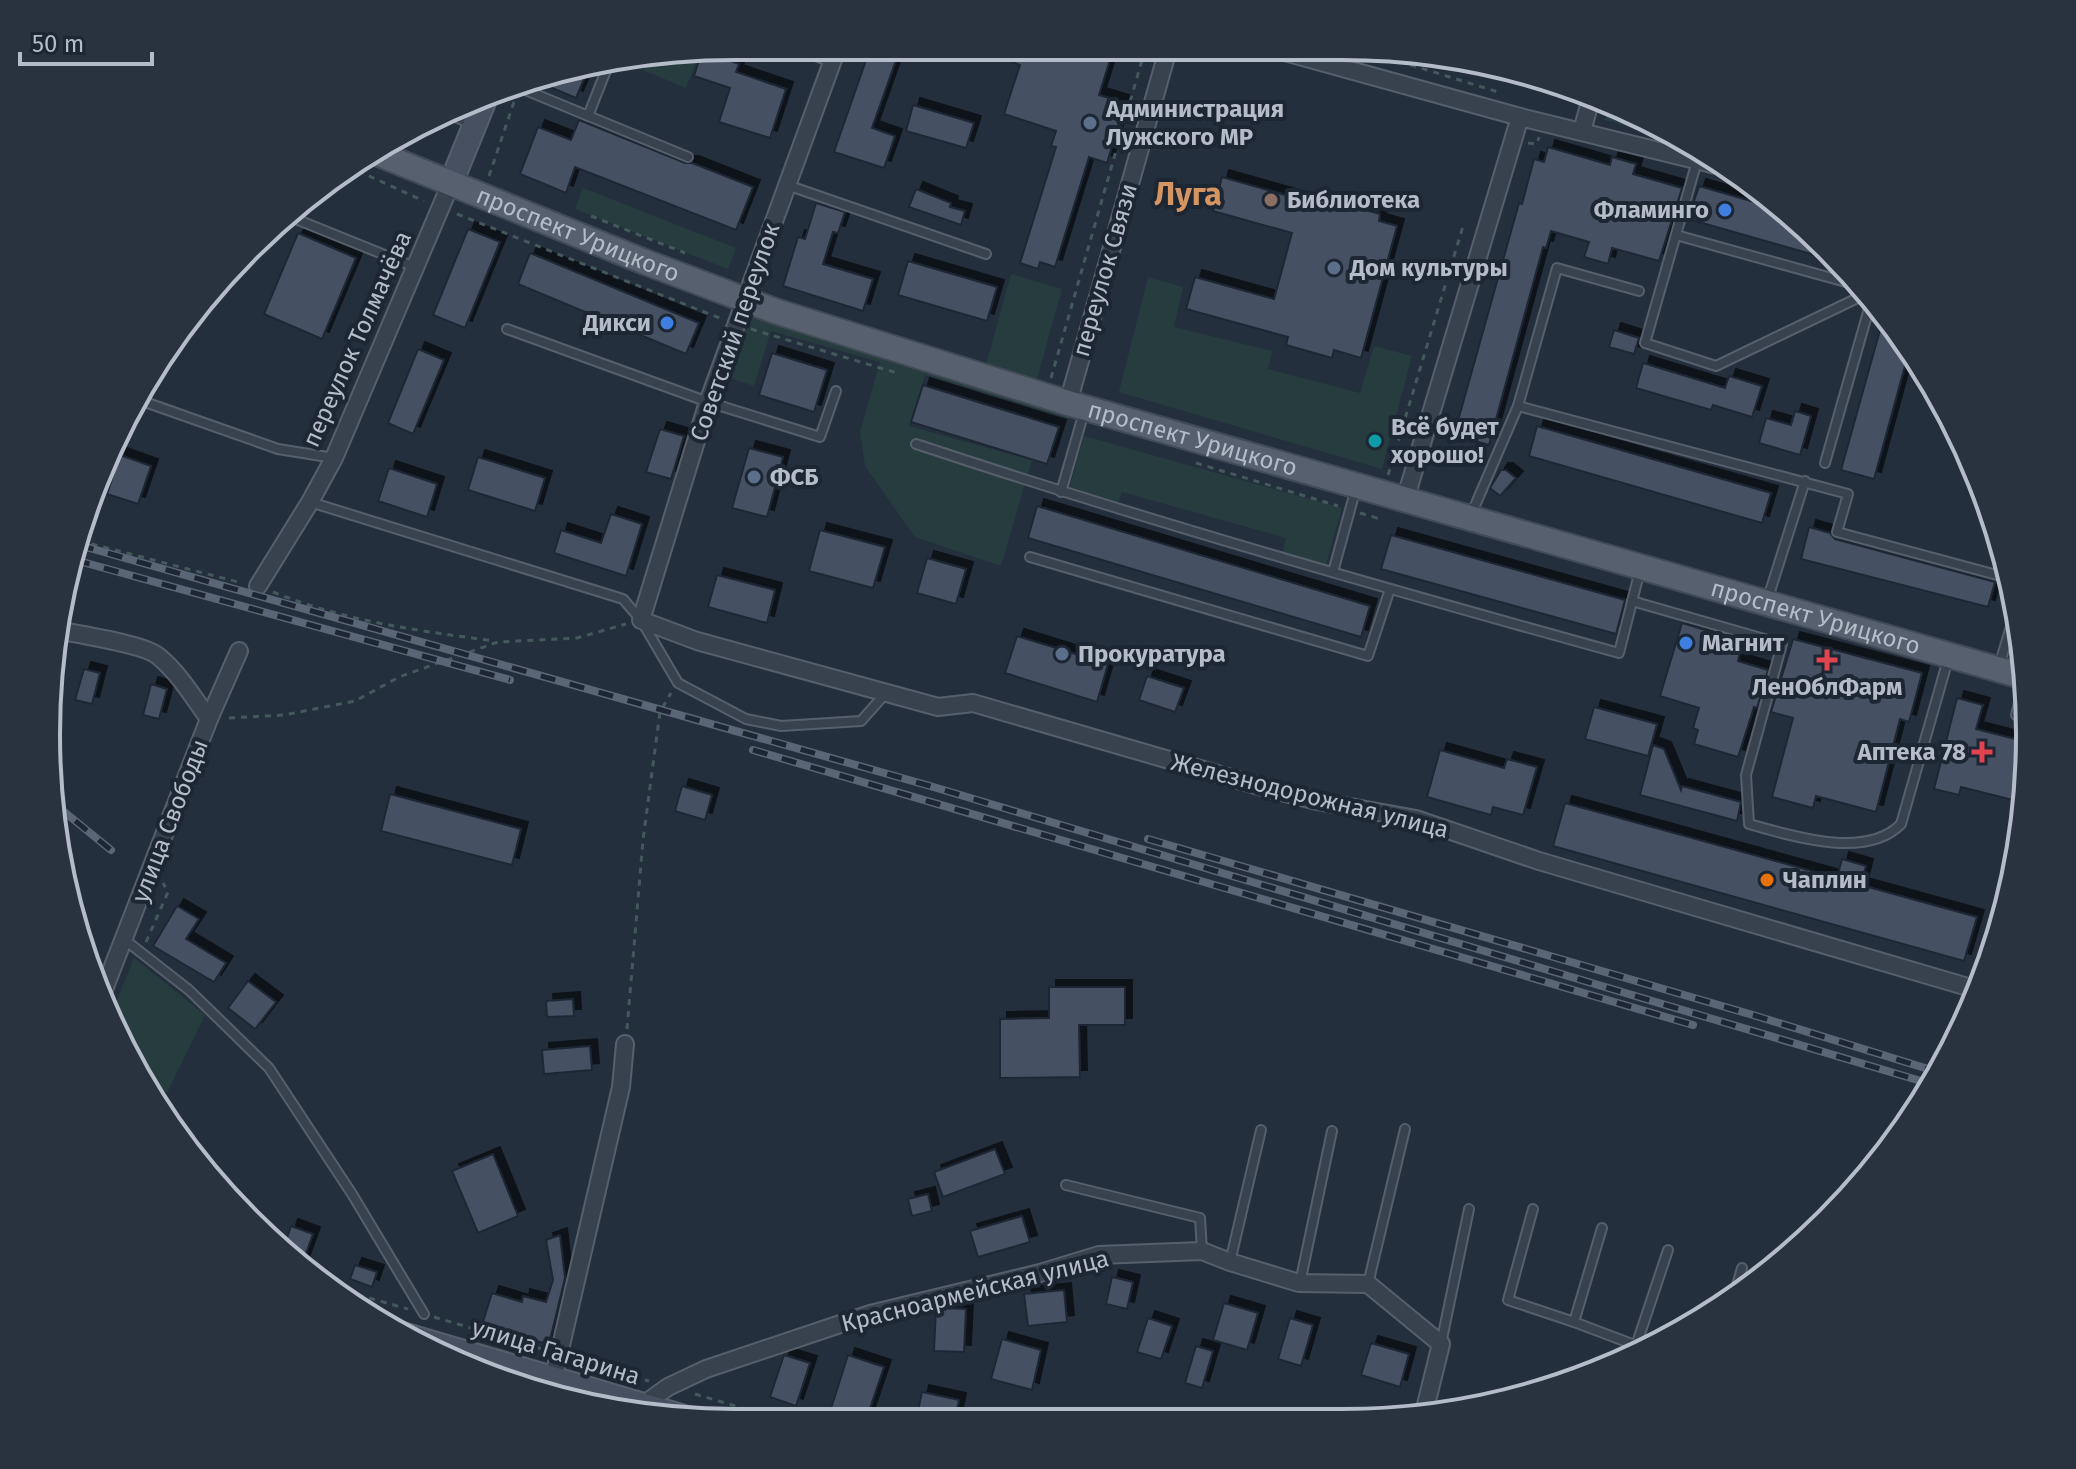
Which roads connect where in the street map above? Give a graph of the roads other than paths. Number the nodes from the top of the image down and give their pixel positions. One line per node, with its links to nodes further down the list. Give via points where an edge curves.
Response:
1 (833, 60): 18 (street, Советский переулок)
2 (1165, 60): 30 (street, переулок Связи)
3 (1314, 60): 9 (street)
4 (605, 73): 8 (lane)
5 (530, 92): 8 (lane)
6 (1589, 107): 12 (street)
7 (481, 109): 11 (street, переулок Толмачёва)
8 (588, 116): 14 (lane)
9 (1520, 117): 12 (street); 40 (street)
10 (460, 119): 11 (lane)
11 (474, 125): 17 (street, переулок Толмачёва)
12 (1582, 131): 15 (street)
13 (388, 156): 17 (main road, проспект Урицкого)
14 (688, 157)
15 (1693, 159)
16 (1697, 161): 20 (lane)
17 (455, 174): 22 (street, переулок Толмачёва); 26 (main road, проспект Урицкого, via 490,184)
18 (787, 185): 21 (lane); 26 (street, Советский переулок)
19 (298, 220): 22 (lane)
20 (1676, 235): 23 (lane); 25 (lane, via 1645,343 1716,366)
21 (986, 254)
22 (417, 268): 35 (street, переулок Толмачёва)
23 (1840, 280)
24 (1639, 291): 33 (lane, via 1557,268)
25 (1856, 299)
26 (746, 300): 30 (main road, проспект Урицкого); 31 (street, Советский переулок)
27 (1868, 313): 36 (lane)
28 (507, 329): 31 (lane)
29 (836, 391): 31 (lane, via 820,437)
30 (1076, 398): 38 (main road, проспект Урицкого); 39 (lane)
31 (708, 402): 51 (street, Советский переулок)
32 (147, 403): 35 (lane, via 278,449)
33 (1518, 406): 37 (lane); 42 (lane)
34 (916, 444): 39 (lane)
35 (334, 458): 41 (street, переулок Толмачёва)
36 (1825, 463)
37 (1805, 481): 46 (lane, via 1848,494 1837,532); 50 (lane)
38 (1357, 486): 40 (main road, проспект Урицкого); 45 (lane)
39 (1061, 492): 45 (lane)
40 (1394, 497): 42 (main road, проспект Урицкого)
41 (310, 502): 47 (street, переулок Толмачёва); 51 (lane, via 623,599)
42 (1470, 519): 44 (main road, проспект Урицкого)
43 (1030, 557): 48 (lane, via 1368,656)
44 (1641, 568): 49 (lane); 50 (main road, проспект Урицкого)
45 (1333, 572): 48 (lane)
46 (1996, 575)
47 (258, 586)
48 (1390, 589): 49 (lane, via 1619,653)
49 (1632, 601): 55 (lane, via 1782,644 1746,775 1749,824 1803,838 1869,841 1891,834 1901,824)
50 (1767, 602): 55 (main road, проспект Урицкого)
51 (641, 620): 58 (street, Железнодорожная улица, via 697,641); 58 (lane, via 678,683 746,719 781,726 861,721)
52 (68, 632): 59 (street, via 156,653)
53 (2008, 636): 56 (lane)
54 (239, 651): 59 (street, улица Свободы)
55 (1949, 655): 56 (main road, проспект Урицкого)
56 (1998, 670): 57 (main road, проспект Урицкого)
57 (2013, 675)
58 (886, 693): 62 (street, Железнодорожная улица, via 938,707 973,703 1269,789 1416,819 1539,861)
59 (209, 719): 60 (street, улица Свободы)
60 (125, 940): 61 (street, улица Свободы); 78 (lane, via 189,990 269,1068)
61 (107, 982)
62 (1967, 987)
63 (625, 1044): 83 (street, via 621,1087)
64 (1405, 1129): 77 (lane)
65 (1261, 1130): 73 (lane)
66 (1332, 1131): 76 (lane)
67 (1066, 1185): 72 (lane, via 1200,1218)
68 (1469, 1209): 81 (lane)
69 (1533, 1209): 79 (lane, via 1508,1300)
70 (1602, 1228): 79 (lane)
71 (1668, 1250): 80 (lane)
72 (1202, 1251): 73 (street, Красноармейская улица); 84 (street, Красноармейская улица, via 1099,1255 870,1314 706,1369)
73 (1230, 1262): 76 (street, Красноармейская улица)
74 (1742, 1268): 75 (lane)
75 (1739, 1279)
76 (1299, 1283): 77 (street, Красноармейская улица)
77 (1368, 1284): 81 (street)
78 (424, 1314)
79 (1574, 1322): 82 (lane)
80 (1638, 1340)
81 (1441, 1344): 85 (street)
82 (1630, 1344)
83 (552, 1384)
84 (646, 1403)
85 (1426, 1403)

